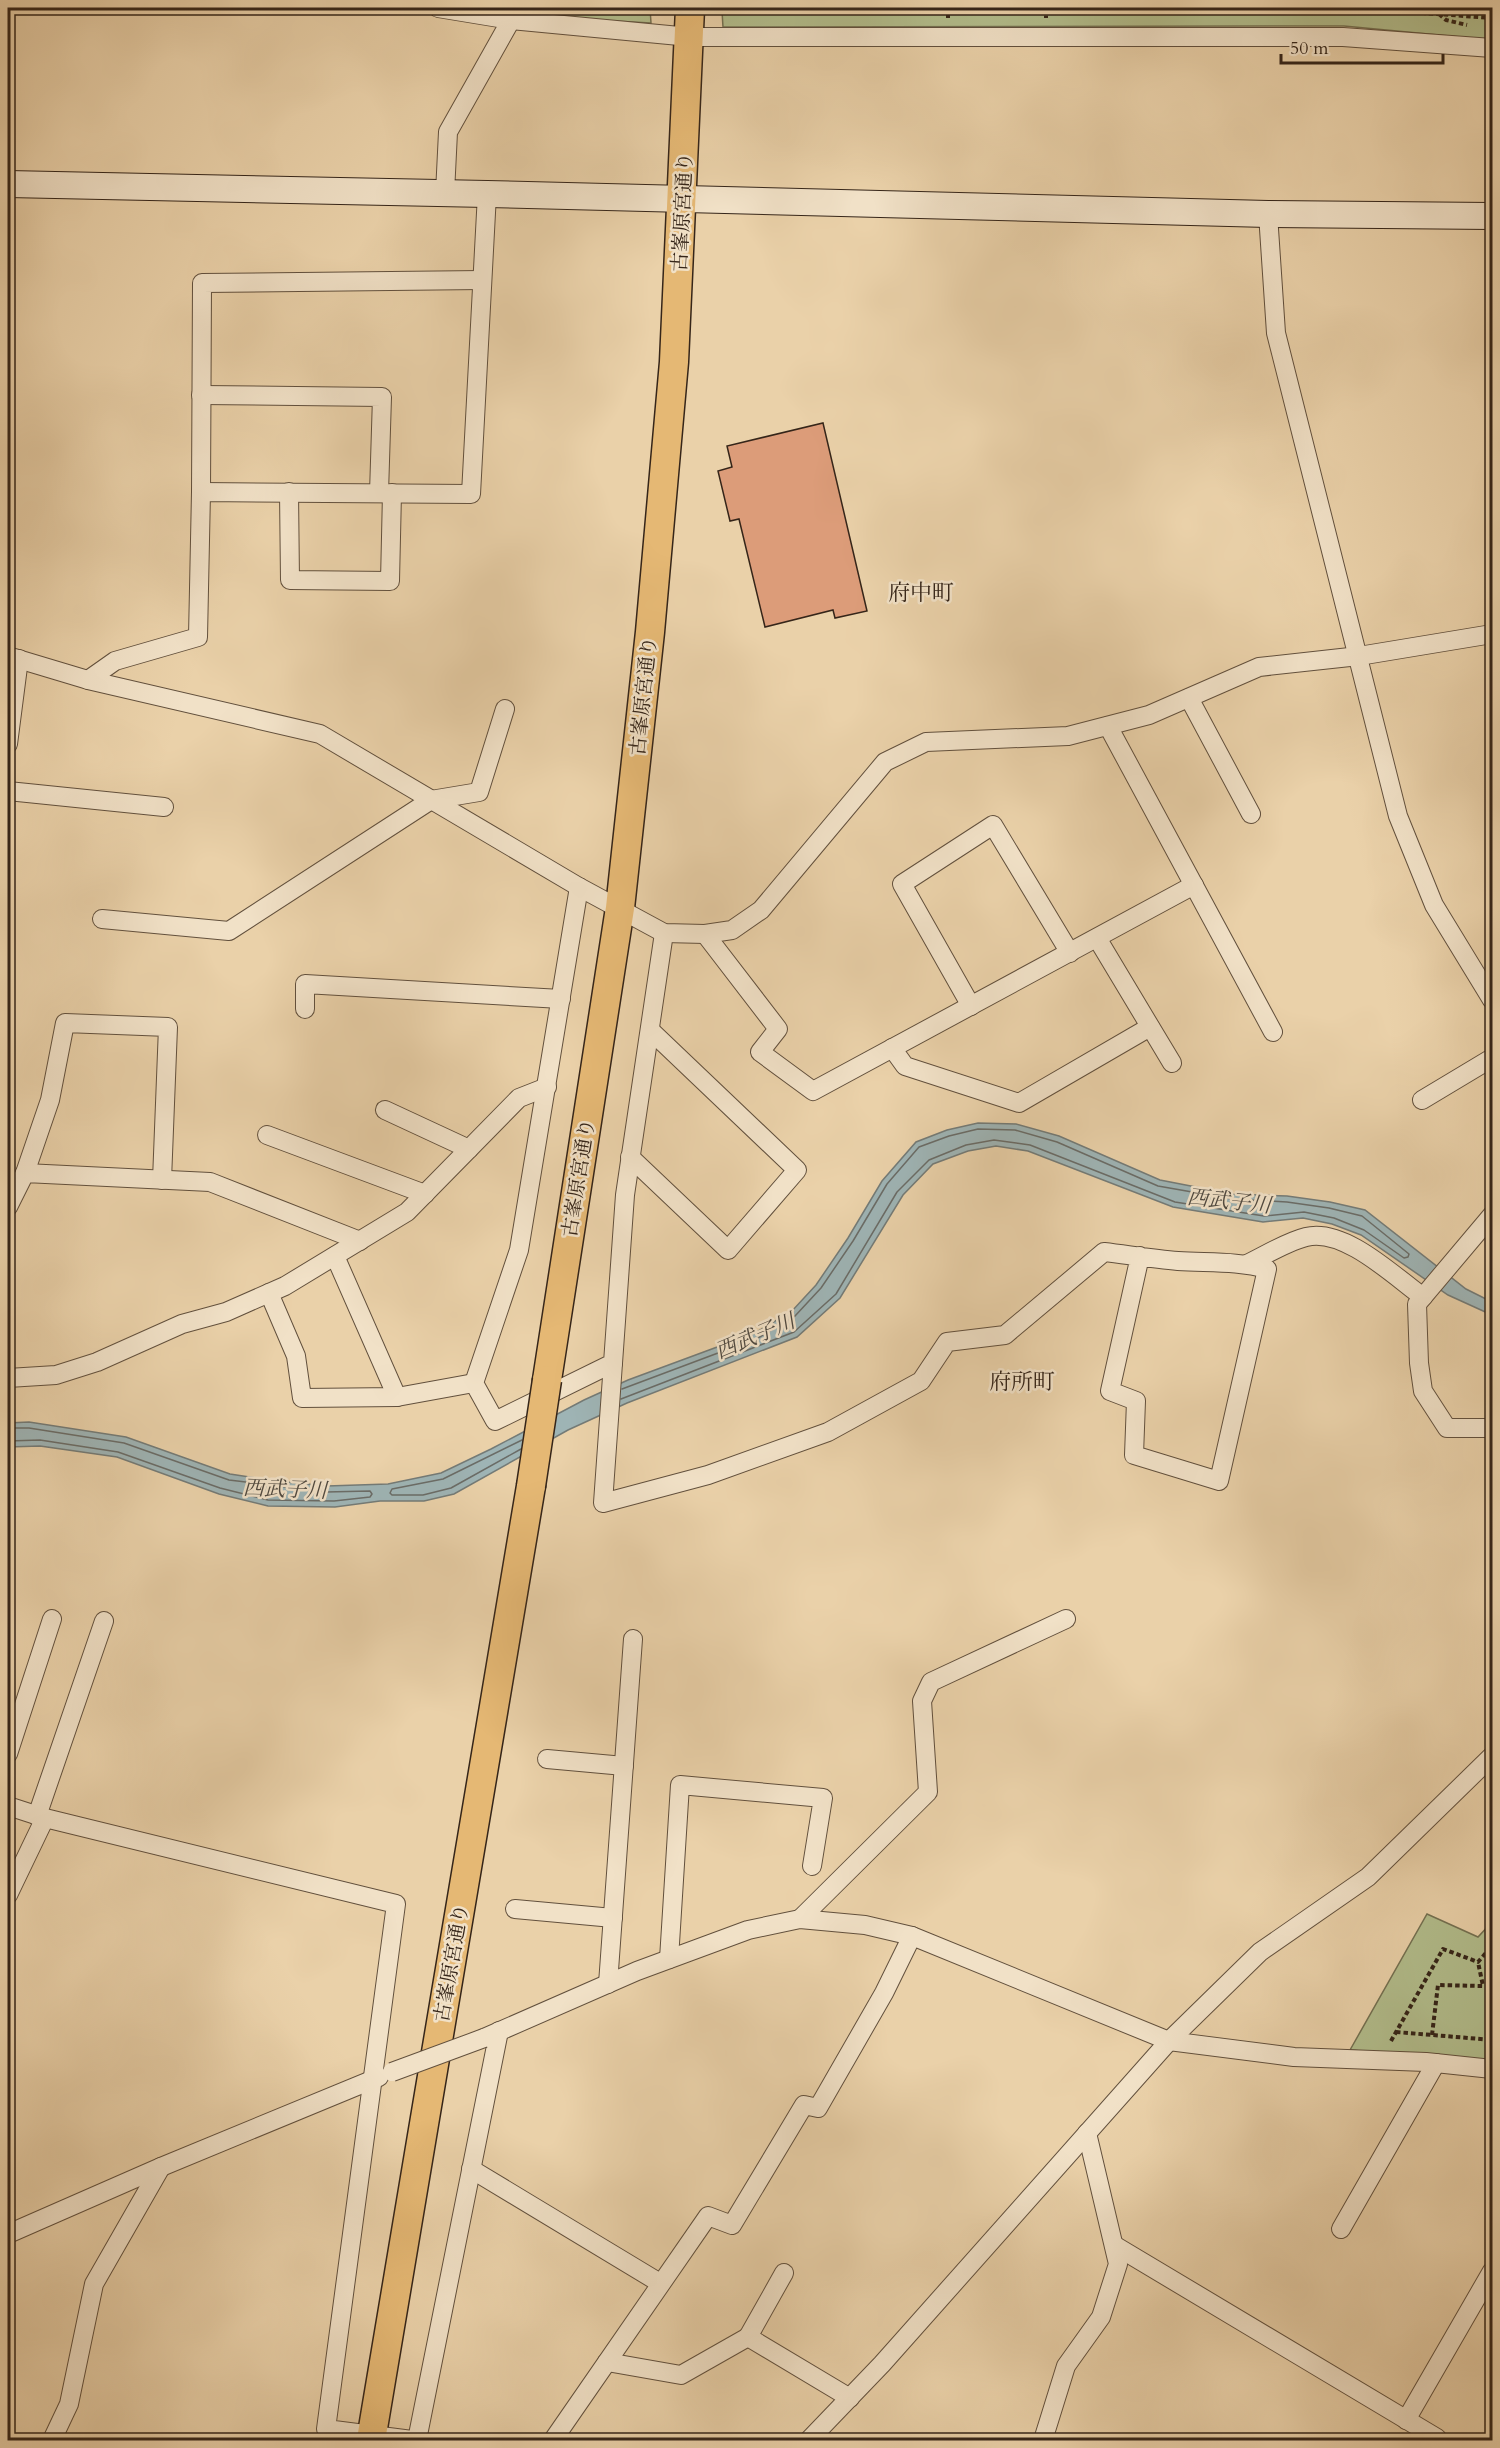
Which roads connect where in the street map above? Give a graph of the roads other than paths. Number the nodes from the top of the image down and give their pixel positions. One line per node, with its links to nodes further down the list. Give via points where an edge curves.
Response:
1 (438, 8): 2 (street)
2 (511, 21): 3 (street); 6 (street, via 448,132)
3 (690, 24): 4 (street, via 1343,37); 8 (main road, 古峯原宮通り)
4 (1492, 48)
5 (8, 184): 6 (street)
6 (444, 193): 7 (street)
7 (487, 194): 8 (street); 11 (street)
8 (683, 200): 9 (street); 30 (main road, 古峯原宮通り, via 662,504)
9 (1268, 214): 10 (street); 17 (street, via 1276,333)
10 (1492, 216)
11 (482, 280): 12 (street, via 202,283); 15 (street, via 471,494)
12 (201, 395): 13 (street); 15 (street, via 382,397)
13 (201, 492): 14 (street); 19 (street, via 198,637 115,661)
14 (290, 492): 15 (street); 15 (street, via 290,580 390,581)
15 (386, 493)
16 (1492, 634): 17 (street)
17 (1359, 657): 20 (street, via 1259,667); 37 (street, via 1398,816 1434,905)
18 (13, 658): 19 (street); 23 (street)
19 (88, 680): 25 (street, via 320,734)
20 (1189, 698): 22 (street, via 1149,716); 27 (street)
21 (505, 709): 25 (street, via 479,792)
22 (1108, 726): 28 (street); 33 (street, via 1068,736 926,742 885,762 761,910 732,930)
23 (8, 744)
24 (8, 791): 26 (street)
25 (431, 800): 29 (street); 31 (street, via 230,931)
26 (164, 807)
27 (1251, 814)
28 (1194, 885): 34 (street); 42 (street)
29 (579, 887): 30 (street); 36 (street)
30 (620, 908): 32 (street); 105 (main road, 古峯原宮通り, bridge, via 531,1486)
31 (102, 918)
32 (664, 933): 33 (street); 41 (street)
33 (705, 934): 43 (street, via 778,1029 760,1052 813,1091)
34 (1097, 938): 35 (street); 40 (street)
35 (1070, 953): 38 (street); 38 (street, via 993,825 902,884)
36 (561, 999): 39 (street, via 305,984); 46 (street)
37 (1492, 1000)
38 (971, 1006): 43 (street)
39 (305, 1010)
40 (1150, 1027): 43 (street, via 1019,1103 905,1066); 45 (street)
41 (650, 1030): 51 (street); 51 (street, via 797,1170 728,1250)
42 (1273, 1032)
43 (892, 1048)
44 (1492, 1058): 47 (street)
45 (1172, 1063)
46 (547, 1088): 50 (street, via 519,1098); 65 (street, via 519,1250)
47 (1422, 1100)
48 (385, 1110): 50 (street)
49 (267, 1135): 54 (street)
50 (469, 1149): 54 (street)
51 (630, 1157): 63 (street)
52 (25, 1173): 53 (street); 53 (street, via 50,1100 65,1023 168,1027); 55 (street)
53 (162, 1180): 57 (street, via 210,1182)
54 (425, 1194): 57 (street, via 407,1212)
55 (8, 1207)
56 (1492, 1215): 62 (street)
57 (360, 1241): 58 (street)
58 (334, 1256): 61 (street); 66 (street)
59 (1140, 1256): 60 (street); 60 (street, via 1110,1391 1136,1401 1134,1455 1219,1481 1267,1269); 63 (street, via 1104,1252 1005,1335 947,1342 921,1381 828,1432 708,1475 603,1503)
60 (1247, 1264): 62 (street, via 1307,1237 1321,1236 1351,1244)
61 (270, 1293): 64 (street, via 226,1312 182,1324 97,1362 56,1375); 66 (street, via 296,1356 302,1398)
62 (1423, 1297): 67 (street, via 1417,1304 1423,1391 1447,1428)
63 (614, 1363): 65 (street, via 495,1421)
64 (8, 1378)
65 (474, 1383): 66 (street)
66 (397, 1397)
67 (1492, 1428)
68 (52, 1619): 72 (street)
69 (1066, 1619): 82 (street, via 931,1682 922,1701 928,1792)
70 (104, 1621): 77 (street)
71 (633, 1639): 75 (street)
72 (8, 1754)
73 (1492, 1756): 87 (street, via 1368,1877 1260,1952)
74 (547, 1759): 75 (street)
75 (624, 1766): 81 (street)
76 (8, 1806): 77 (street)
77 (41, 1817): 79 (street); 90 (street, via 396,1904)
78 (812, 1866): 84 (street, via 823,1798 681,1785)
79 (8, 1895)
80 (515, 1909): 81 (street)
81 (613, 1918): 85 (street)
82 (800, 1919): 83 (street, via 865,1925); 84 (street, via 748,1930)
83 (912, 1936): 87 (street); 99 (street, via 818,2108 804,2105 732,2224 708,2216)
84 (669, 1959): 85 (street)
85 (608, 1984): 86 (street)
86 (492, 2035): 90 (street, bridge); 93 (street)
87 (1169, 2041): 88 (street, via 1294,2057); 91 (street)
88 (1436, 2063): 89 (street); 94 (street)
89 (1492, 2069)
90 (372, 2080): 92 (street); 104 (street)
91 (1087, 2133): 96 (street); 102 (street)
92 (161, 2167): 95 (street); 106 (street, via 93,2284 69,2404)
93 (471, 2169): 99 (street); 107 (street)
94 (1341, 2229)
95 (8, 2234)
96 (1114, 2245): 103 (street); 110 (street, via 1118,2264 1101,2317 1066,2366)
97 (1492, 2271): 103 (street)
98 (784, 2273): 100 (street)
99 (660, 2283): 101 (street)
100 (748, 2337): 101 (street, via 681,2375); 102 (street)
101 (607, 2362): 108 (street)
102 (850, 2398): 109 (street)
103 (1406, 2420): 111 (street)
104 (325, 2434): 105 (street)
105 (371, 2438): 107 (street)
106 (52, 2440)
107 (414, 2440)
108 (553, 2440)
109 (809, 2440)
110 (1043, 2440)
111 (1436, 2440)

